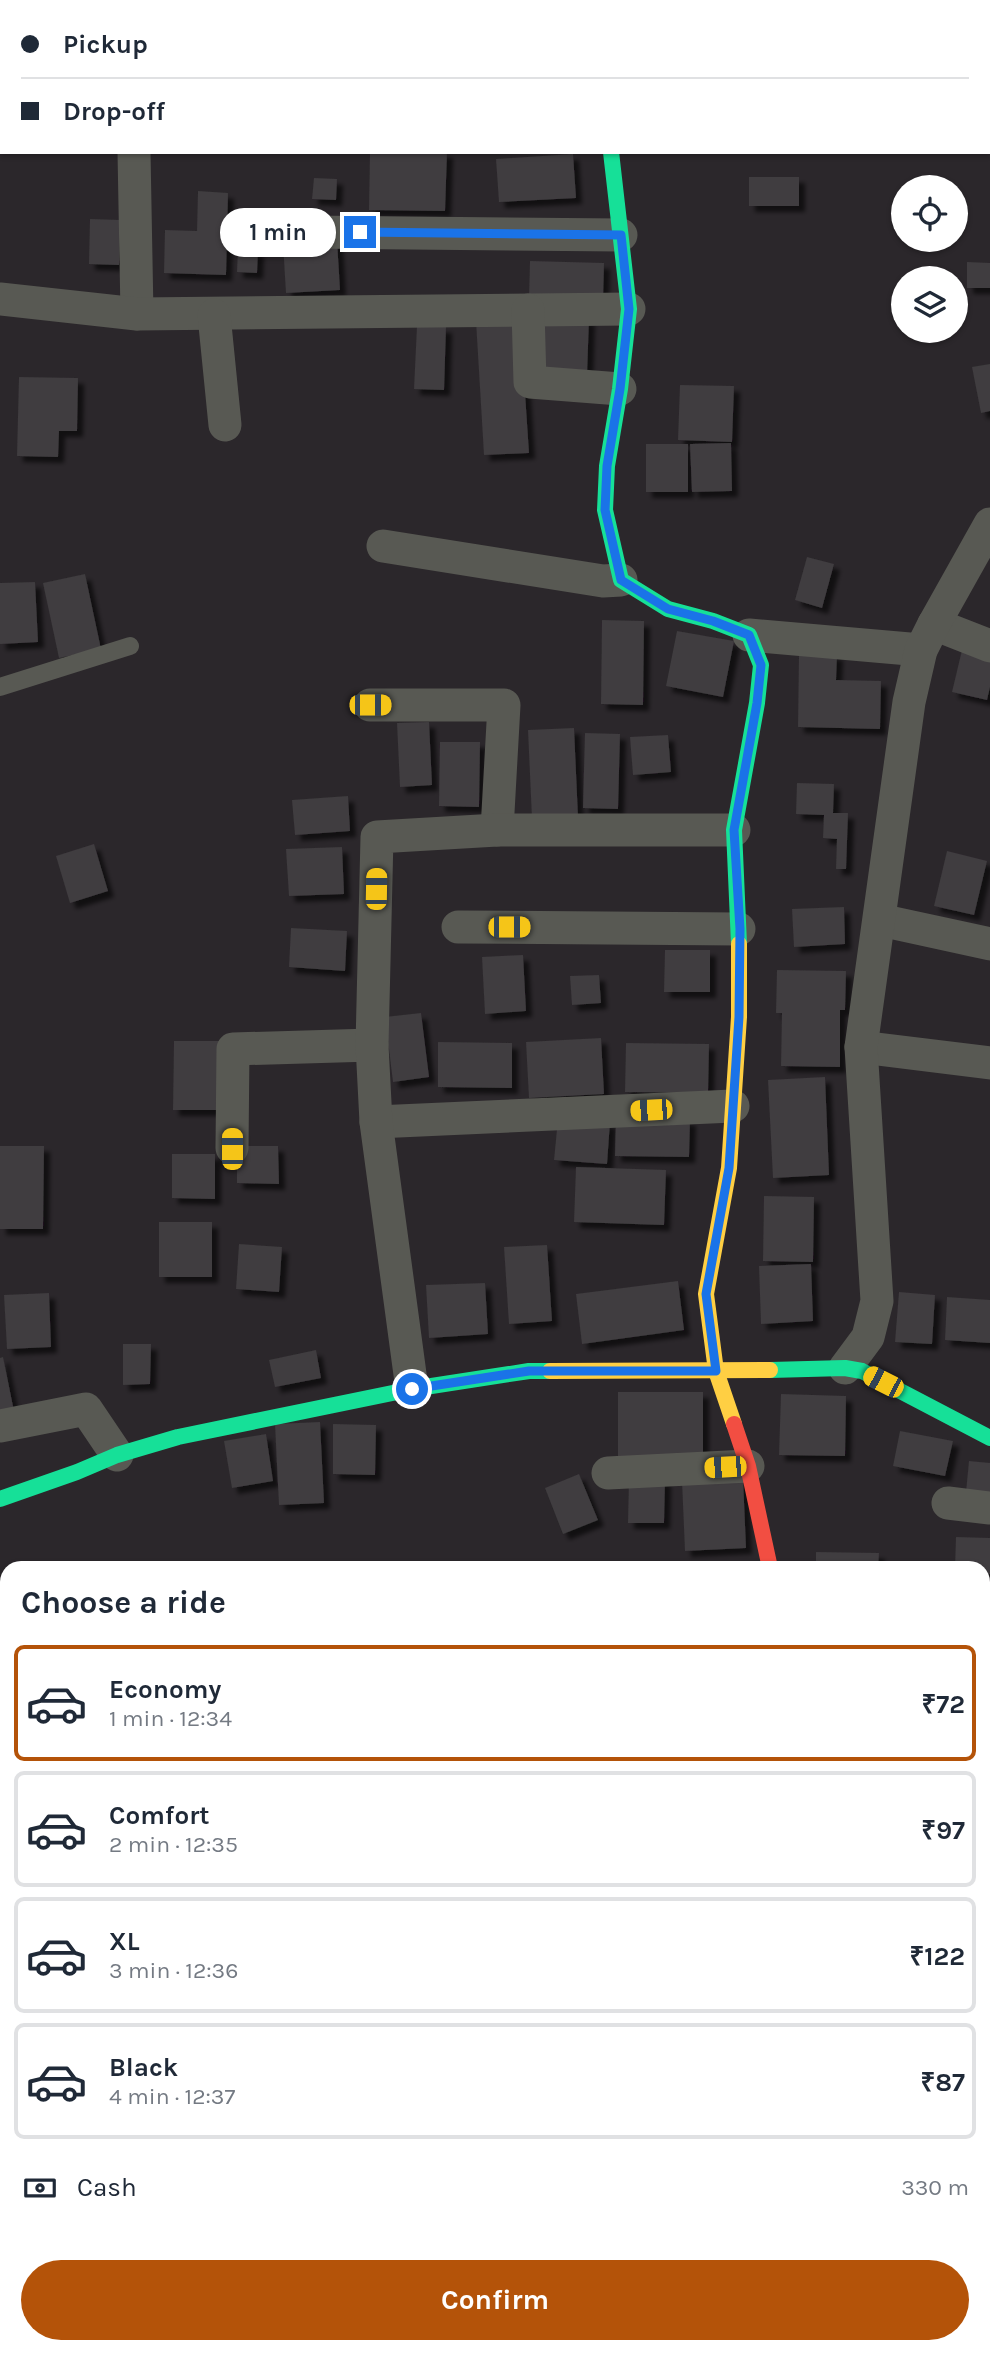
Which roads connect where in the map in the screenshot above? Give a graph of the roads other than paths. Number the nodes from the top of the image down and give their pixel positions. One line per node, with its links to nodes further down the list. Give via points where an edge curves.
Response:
1 (134, 154): 8 (street)
2 (611, 154): 4 (street)
3 (307, 232): 4 (street)
4 (621, 235): 6 (street)
5 (0, 299): 8 (street)
6 (629, 309): 7 (street); 10 (street)
7 (528, 310): 9 (street); 10 (street, via 530,382)
8 (137, 314): 9 (street)
9 (214, 315): 11 (street)
10 (620, 389): 14 (street, via 605,510)
11 (225, 425)
12 (990, 524): 16 (street)
13 (383, 546): 14 (street, via 603,581)
14 (621, 580): 15 (street, via 668,609)
15 (749, 635): 16 (street); 22 (street, via 761,665)
16 (927, 637): 18 (street); 23 (street, via 909,702)
17 (130, 646): 19 (lane)
18 (990, 646)
19 (0, 687)
20 (370, 705): 21 (street, via 504,705)
21 (497, 830): 22 (street); 27 (street, via 377,837)
22 (734, 830): 25 (street)
23 (880, 920): 26 (street); 28 (street)
24 (458, 926): 25 (street)
25 (740, 929): 30 (street)
26 (990, 944)
27 (372, 1045): 31 (street); 32 (street, via 233,1049)
28 (861, 1046): 29 (street); 33 (street, via 877,1301 868,1337)
29 (990, 1063)
30 (733, 1106): 31 (street); 34 (street, via 729,1168 706,1294)
31 (376, 1122): 35 (street)
32 (232, 1149)
33 (845, 1368): 34 (street); 37 (street, via 862,1371)
34 (716, 1371): 35 (street, via 529,1371); 39 (street)
35 (412, 1389): 38 (street, via 177,1437)
36 (0, 1426): 38 (street, via 86,1409)
37 (990, 1438)
38 (117, 1455): 41 (street)
39 (748, 1466): 40 (street); 44 (street)
40 (608, 1473)
41 (0, 1499)
42 (948, 1503): 43 (street)
43 (990, 1508)
44 (768, 1561)

